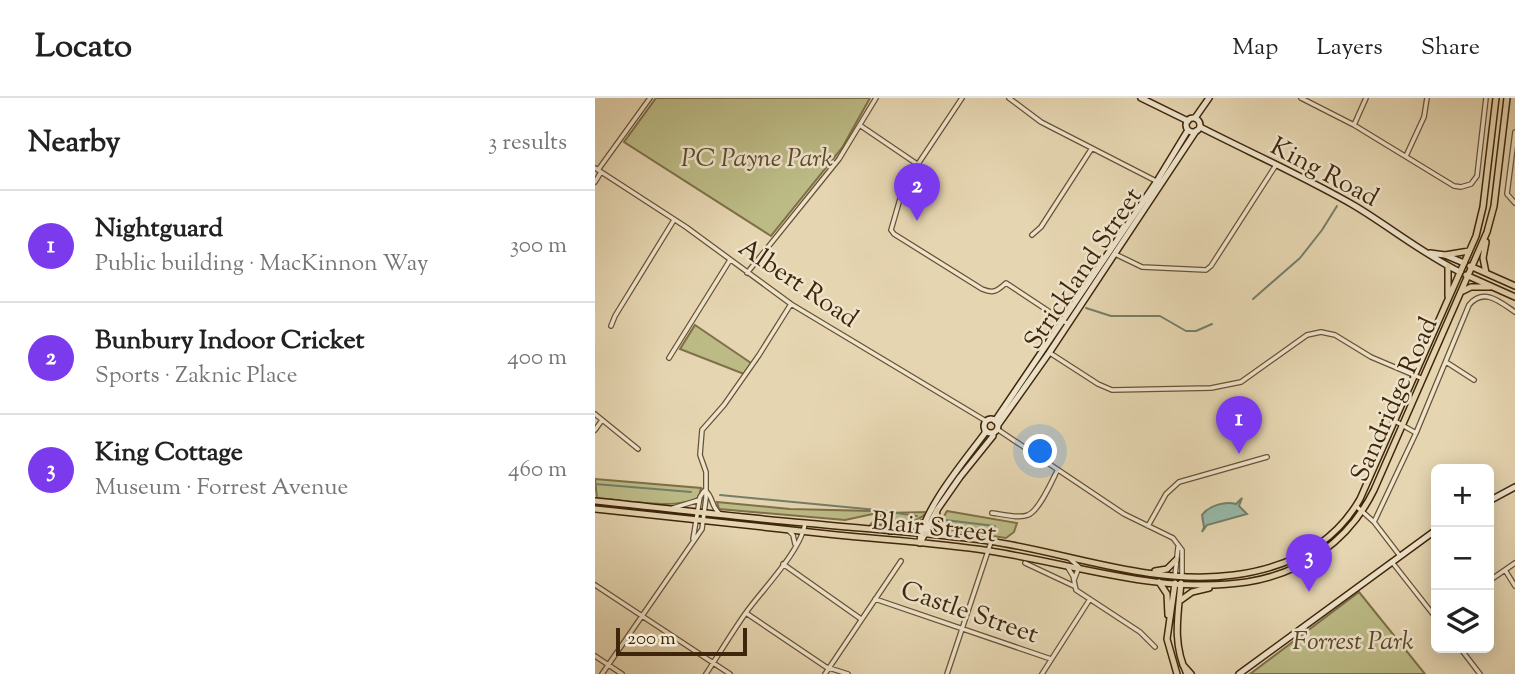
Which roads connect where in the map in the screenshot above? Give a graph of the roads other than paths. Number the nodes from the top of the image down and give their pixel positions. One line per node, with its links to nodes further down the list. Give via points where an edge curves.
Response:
1 (650, 98): 25 (street)
2 (876, 98): 16 (street)
3 (962, 98): 23 (street)
4 (1009, 98): 13 (street)
5 (1141, 98): 15 (street)
6 (1209, 98): 14 (street)
7 (1301, 98): 17 (street)
8 (1366, 98): 17 (street)
9 (1427, 98): 22 (street, via 1425,117)
10 (1486, 98): 22 (street, via 1476,176 1471,184 1454,186)
11 (1496, 98): 32 (main road, Sandridge Road, via 1481,216)
12 (1507, 98): 30 (main road, Sandridge Road, via 1495,206)
13 (1015, 100): 21 (street, via 1041,122)
14 (1195, 118): 15 (street); 19 (street)
15 (1188, 121): 18 (street)
16 (860, 125): 23 (street); 41 (street, via 839,159)
17 (1354, 125): 22 (street)
18 (1188, 130): 19 (street, King Road); 27 (street, Strickland Street)
19 (1198, 130): 24 (street, King Road); 27 (street, Strickland Street)
20 (1515, 134): 28 (street, via 1507,194)
21 (1092, 148): 27 (street); 31 (street)
22 (1406, 156)
23 (917, 164): 51 (street, via 901,193 892,222 894,234 982,289 991,293 1006,283)
24 (1276, 165): 33 (street, via 1206,270 1142,267); 34 (street, King Road, via 1355,206)
25 (598, 170): 26 (street); 29 (street, Albert Road)
26 (595, 182)
27 (1159, 183): 33 (street, Strickland Street)
28 (1515, 203)
29 (674, 220): 36 (street, Albert Road); 52 (street)
30 (1487, 232): 39 (main road, Sandridge Road); 42 (main road)
31 (1032, 235)
32 (1469, 251): 35 (main road); 37 (main road, Sandridge Road)
33 (1113, 253): 51 (street, Strickland Street)
34 (1430, 253): 35 (street, King Road); 38 (street, King Road)
35 (1445, 255): 37 (street, King Road)
36 (730, 260): 41 (street, Albert Road); 54 (street)
37 (1464, 263): 39 (main road); 40 (main road, Sandridge Road)
38 (1448, 266): 40 (street, King Road); 48 (main road)
39 (1473, 267): 42 (main road); 43 (main road, Sandridge Road)
40 (1460, 272): 43 (main road); 48 (main road, Sandridge Road)
41 (747, 273): 49 (street, Albert Road)
42 (1486, 273): 44 (main road)
43 (1469, 276): 45 (main road); 46 (main road, Sandridge Road)
44 (1515, 286)
45 (1493, 287): 46 (main road, via 1471,287); 47 (main road)
46 (1462, 292): 57 (main road, Sandridge Road)
47 (1515, 297)
48 (1448, 299): 56 (main road, Sandridge Road)
49 (791, 304): 61 (street, Albert Road); 72 (street, via 725,405 702,430)
50 (1515, 312): 55 (street, via 1492,297 1473,300)
51 (1066, 323): 53 (street, Strickland Street)
52 (611, 326)
53 (1047, 351): 56 (street, via 1112,390 1211,388 1241,382 1307,335 1321,332); 64 (street, Strickland Street)
54 (669, 358)
55 (1446, 362): 58 (street); 67 (street)
56 (1415, 375): 57 (street); 62 (main road, Sandridge Road)
57 (1423, 379): 63 (main road, Sandridge Road)
58 (1474, 380)
59 (595, 414): 60 (street)
60 (602, 420): 66 (street); 68 (street)
61 (986, 421): 64 (street); 65 (street)
62 (1395, 421): 63 (street); 76 (main road, Sandridge Road)
63 (1403, 425): 67 (street); 80 (main road, Sandridge Road)
64 (996, 427): 65 (street); 70 (street); 79 (street, Strickland Street)
65 (985, 429): 87 (street, Strickland Street)
66 (595, 430)
67 (1416, 433): 85 (street)
68 (638, 449)
69 (1267, 457): 88 (street, via 1179,482 1158,505)
70 (1058, 470): 83 (street, via 1030,514); 88 (street)
71 (1515, 487): 73 (street)
72 (705, 489): 74 (street); 81 (street); 82 (street)
73 (1494, 498)
74 (700, 500): 78 (street); 81 (street)
75 (595, 501): 78 (main road, Blair Street)
76 (1356, 506): 80 (street); 112 (main road, Sandridge Road, via 1330,537 1289,562 1232,575)
77 (595, 509): 84 (main road, Blair Street)
78 (671, 509): 81 (main road, Blair Street)
79 (937, 510): 93 (street, Strickland Street); 94 (main road, via 936,529)
80 (1363, 511): 85 (street); 115 (main road, Sandridge Road, via 1316,557 1289,571)
81 (702, 512): 82 (main road, Blair Street); 84 (street)
82 (719, 513): 86 (main road, Blair Street)
83 (992, 513)
84 (700, 520): 89 (main road, Blair Street); 125 (street, via 702,529)
85 (1374, 522): 100 (street)
86 (805, 523): 90 (main road, Blair Street); 91 (street)
87 (924, 523): 90 (main road); 93 (street, Strickland Street)
88 (1148, 526): 97 (street)
89 (788, 530): 91 (main road, Blair Street); 98 (street)
90 (890, 531): 93 (main road, Blair Street)
91 (804, 532): 96 (main road, Blair Street); 98 (street)
92 (1431, 534): 100 (street)
93 (923, 535): 94 (main road, Blair Street); 96 (street, Strickland Street)
94 (944, 537): 95 (main road, Blair Street)
95 (991, 541): 99 (street); 101 (main road, Blair Street)
96 (920, 543): 99 (main road, Blair Street)
97 (1179, 545): 102 (street); 112 (street)
98 (795, 546): 107 (street)
99 (989, 551): 108 (main road, Blair Street); 127 (street)
100 (1400, 556): 104 (street)
101 (1068, 558): 109 (street); 111 (main road, Blair Street)
102 (1177, 560): 111 (main road, via 1167,569); 112 (street)
103 (901, 561): 120 (street)
104 (1392, 562): 124 (street); 136 (street)
105 (1025, 563): 118 (street)
106 (1515, 563): 110 (street)
107 (783, 565): 123 (street); 126 (street)
108 (1066, 565): 109 (main road, Blair Street); 118 (street)
109 (1079, 567): 114 (main road, Blair Street); 118 (street)
110 (1505, 570): 113 (street); 119 (street)
111 (1148, 572): 112 (main road, Blair Street)
112 (1178, 576): 117 (main road)
113 (1494, 578)
114 (1159, 582): 117 (main road, Blair Street); 128 (main road, via 1168,599)
115 (1247, 582): 117 (main road, Sandridge Road); 122 (main road, via 1198,589)
116 (595, 584): 125 (street)
117 (1178, 584): 122 (main road); 128 (main road)
118 (1074, 586): 121 (street)
119 (1515, 586)
120 (875, 599): 126 (street); 127 (street, Castle Street)
121 (1090, 599): 129 (street, via 1140,632); 132 (street)
122 (1179, 603): 146 (main road, via 1177,637)
123 (746, 612): 133 (street); 135 (street)
124 (1431, 612)
125 (642, 615): 133 (street); 134 (street)
126 (861, 619): 135 (street)
127 (963, 628): 132 (street, Castle Street); 143 (street)
128 (1167, 639): 145 (main road)
129 (1154, 647)
130 (1464, 653): 147 (street)
131 (595, 656): 134 (street)
132 (1051, 659): 144 (street)
133 (712, 662): 139 (street); 140 (street)
134 (609, 665): 137 (street); 138 (street)
135 (829, 667): 141 (street); 142 (street)
136 (1240, 673)
137 (602, 674)
138 (622, 674)
139 (706, 674)
140 (730, 674)
141 (824, 674)
142 (848, 674)
143 (947, 674)
144 (1042, 674)
145 (1177, 674)
146 (1189, 674)
147 (1480, 674)

